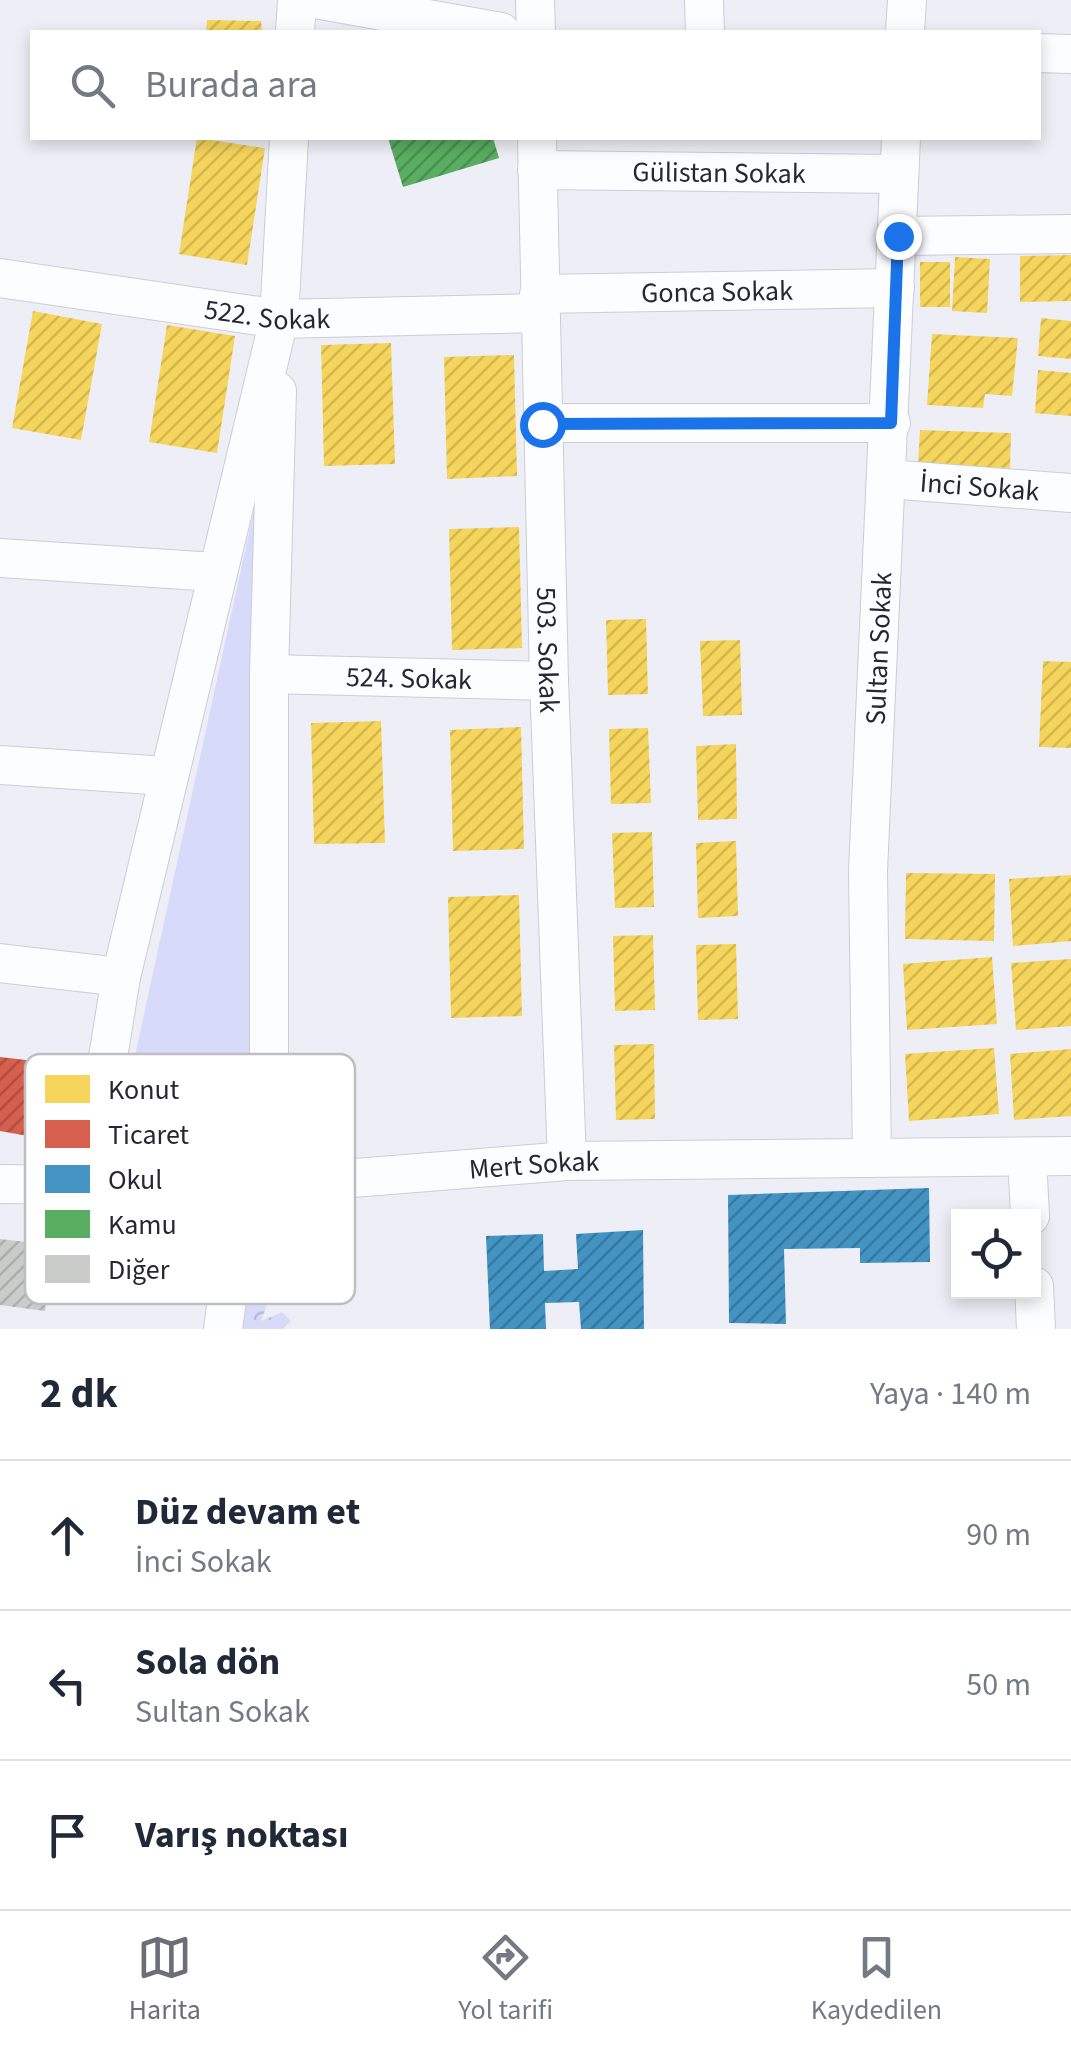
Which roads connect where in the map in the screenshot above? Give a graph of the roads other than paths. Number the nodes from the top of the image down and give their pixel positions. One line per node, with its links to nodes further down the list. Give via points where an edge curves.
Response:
1 (297, 0): 6 (street)
2 (321, 0): 7 (street)
3 (535, 0): 8 (street)
4 (704, 0): 9 (street)
5 (907, 0): 10 (street)
6 (295, 30)
7 (491, 30)
8 (536, 30)
9 (705, 30)
10 (905, 30)
11 (1041, 53): 12 (street)
12 (1071, 54)
13 (289, 140): 21 (street)
14 (537, 154): 15 (street, Gülistan Sokak); 20 (street, 503. Sokak)
15 (900, 156): 17 (street, Sultan Sokak)
16 (1071, 234): 17 (street)
17 (898, 236): 19 (street, Sultan Sokak)
18 (0, 278): 21 (street, 522. Sokak)
19 (896, 288): 20 (street, Gonca Sokak); 22 (street, Sultan Sokak)
20 (539, 304): 21 (street, 522. Sokak); 23 (street, 503. Sokak)
21 (279, 319): 27 (street); 28 (street)
22 (891, 423): 23 (street); 24 (street, Sultan Sokak)
23 (542, 424): 29 (street, 503. Sokak)
24 (888, 479): 25 (street, İnci Sokak); 38 (street, Sultan Sokak, via 868,871)
25 (1071, 493)
26 (0, 558): 27 (street)
27 (215, 572): 31 (street)
28 (269, 674): 29 (street, 524. Sokak); 35 (street)
29 (549, 681): 39 (street, 503. Sokak)
30 (0, 765): 31 (street)
31 (168, 776): 33 (street)
32 (0, 962): 33 (street)
33 (121, 976): 34 (street)
34 (108, 1054)
35 (259, 1054)
36 (1071, 1156): 37 (street, Mert Sokak)
37 (1027, 1157): 38 (street, Mert Sokak); 43 (street)
38 (872, 1158): 39 (street, Mert Sokak)
39 (566, 1161): 40 (street, Mert Sokak)
40 (355, 1177)
41 (0, 1184): 42 (street, Mert Sokak)
42 (25, 1185)
43 (1030, 1209)
44 (1035, 1299): 47 (street)
45 (229, 1304): 46 (street)
46 (223, 1329)
47 (1036, 1329)

